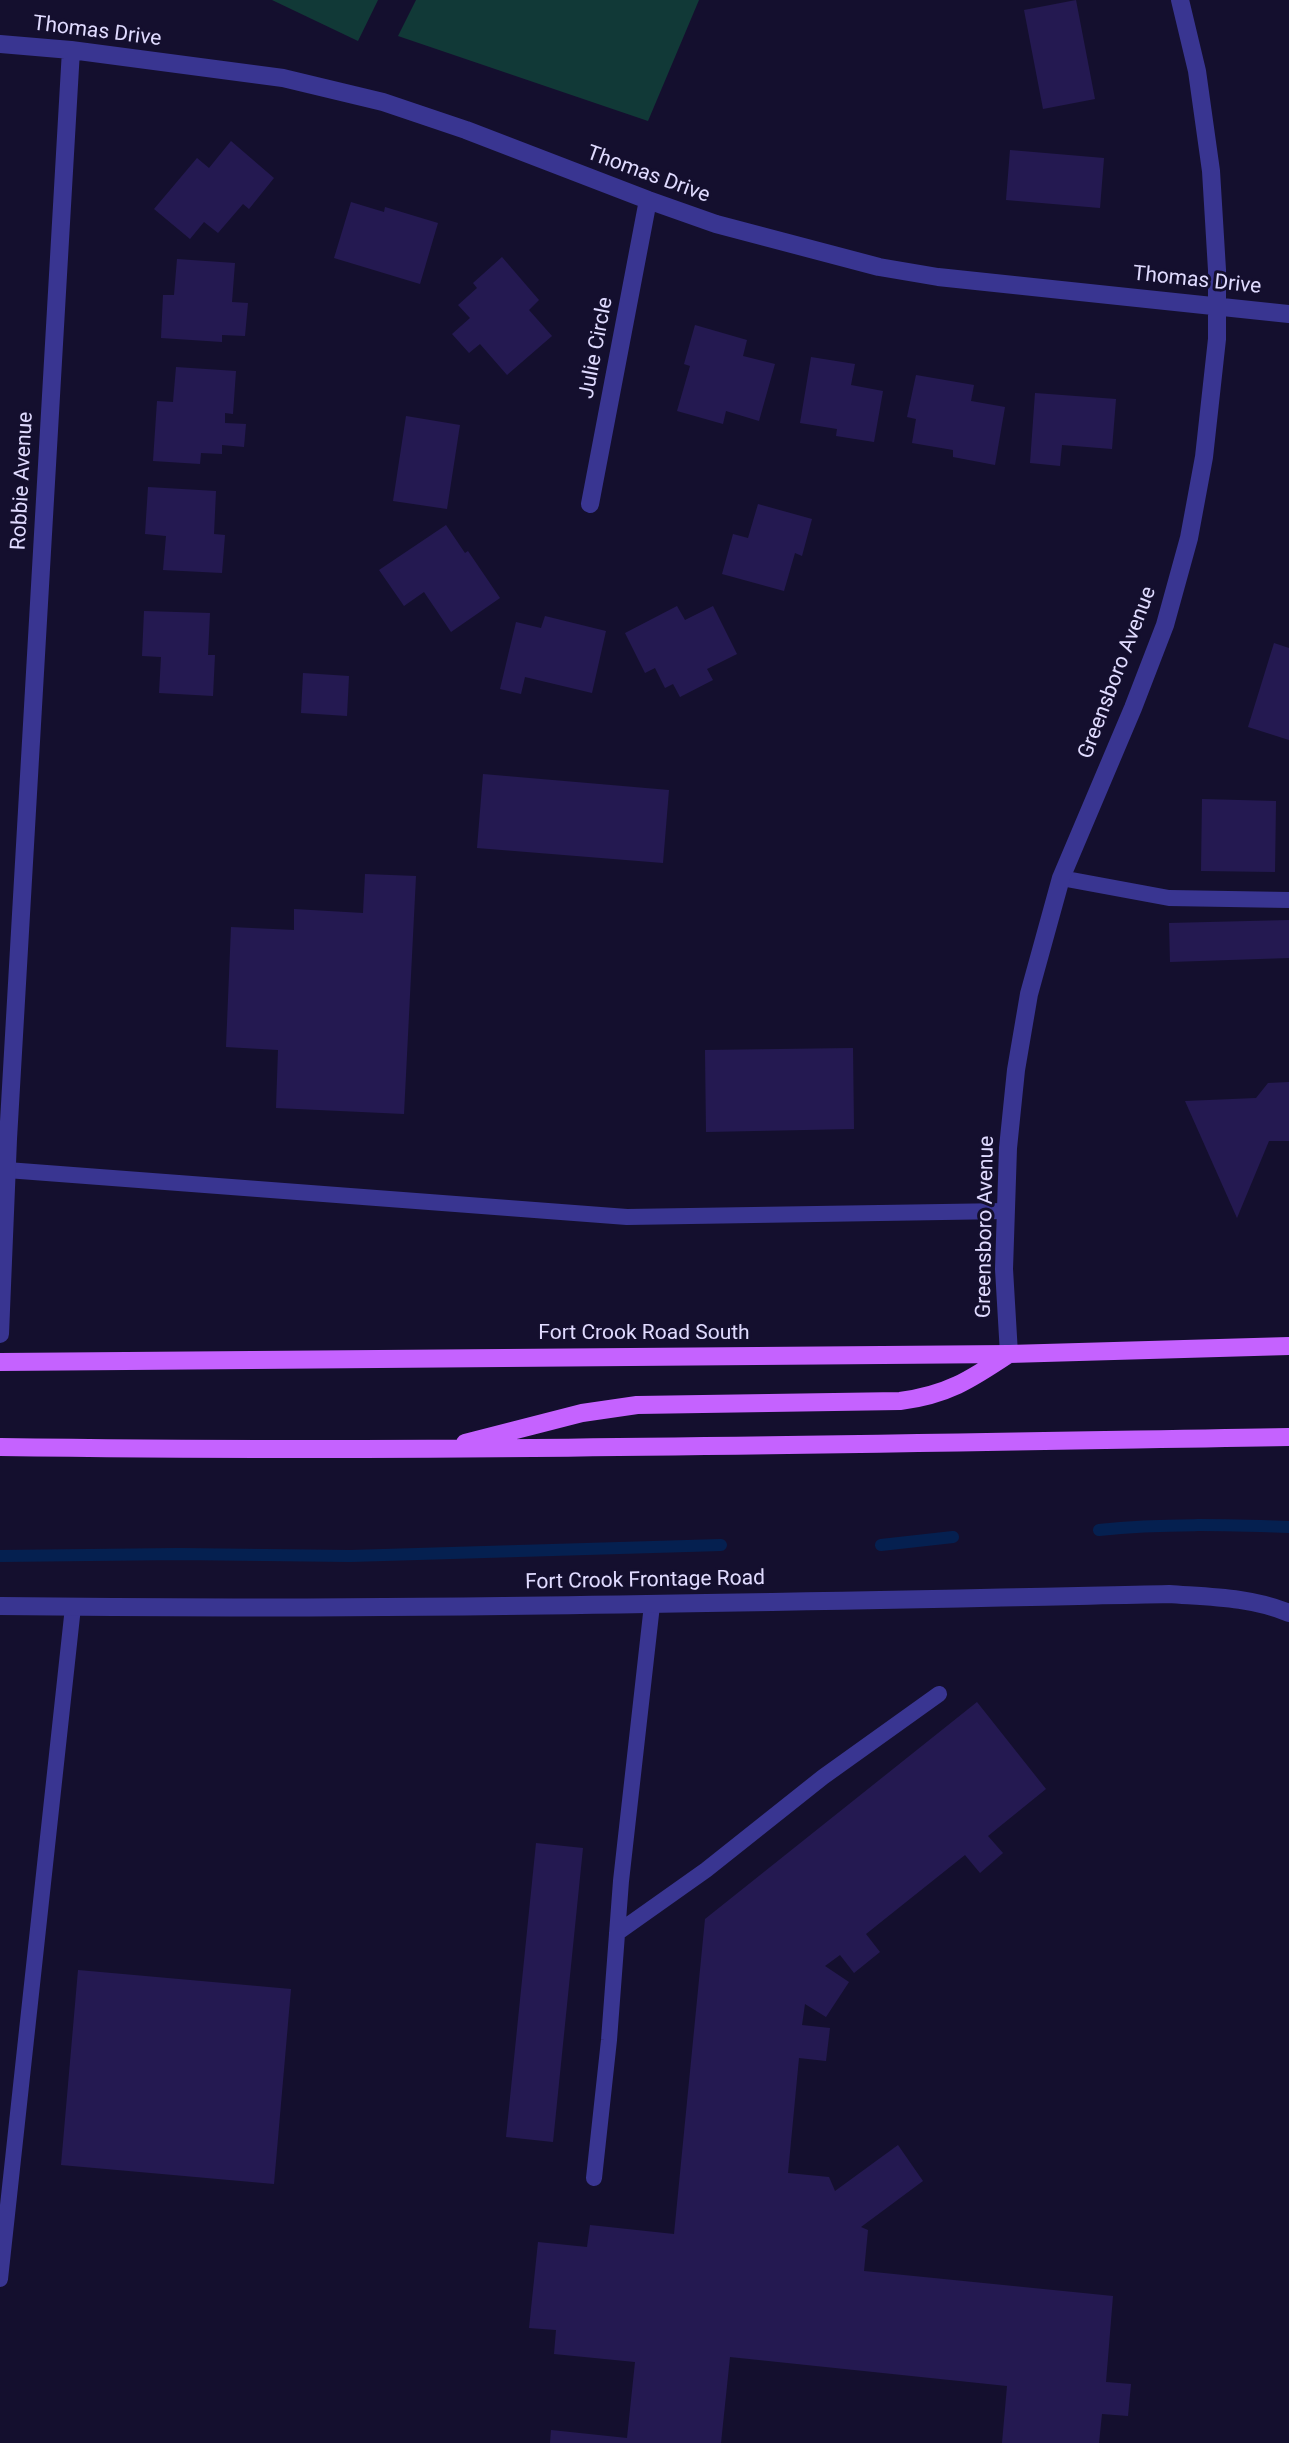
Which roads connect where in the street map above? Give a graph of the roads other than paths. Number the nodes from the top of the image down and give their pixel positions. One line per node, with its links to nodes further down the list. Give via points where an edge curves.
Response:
1 (1180, 0): 5 (street, Greensboro Avenue, via 1197,71 1212,171)
2 (0, 44): 3 (street, Thomas Drive)
3 (71, 50): 4 (street, Thomas Drive, via 283,78 383,102); 10 (street, Robbie Avenue)
4 (648, 200): 5 (street, Thomas Drive, via 716,224 878,267); 7 (street, Julie Circle)
5 (1218, 306): 6 (street, Thomas Drive); 8 (street, Greensboro Avenue, via 1204,457 1189,538 1165,625)
6 (1289, 314)
7 (590, 504)
8 (1061, 878): 9 (lane, via 1169,898); 12 (street, Greensboro Avenue, via 1029,994 1016,1070)
9 (1289, 900)
10 (4, 1138): 11 (street, Robbie Avenue)
11 (7, 1170): 12 (lane, via 627,1217); 13 (street, Robbie Avenue)
12 (1006, 1211): 15 (street, Greensboro Avenue)
13 (0, 1334)
14 (1289, 1346): 15 (main road, Fort Crook Road South)
15 (1009, 1354): 16 (main road, Fort Crook Road South); 19 (main road, via 948,1391 923,1398 637,1405 582,1413)
16 (0, 1362)
17 (1289, 1437): 19 (main road)
18 (0, 1447): 19 (main road)
19 (442, 1449)
20 (652, 1605): 22 (street, Fort Crook Frontage Road); 23 (street, Fort Crook Frontage Road, via 1169,1594 1229,1598); 25 (lane)
21 (0, 1606): 22 (street, Fort Crook Frontage Road)
22 (73, 1607): 27 (lane)
23 (1289, 1613)
24 (939, 1694): 25 (lane)
25 (617, 1933): 26 (lane)
26 (594, 2178)
27 (3, 2219): 28 (lane)
28 (0, 2279)

